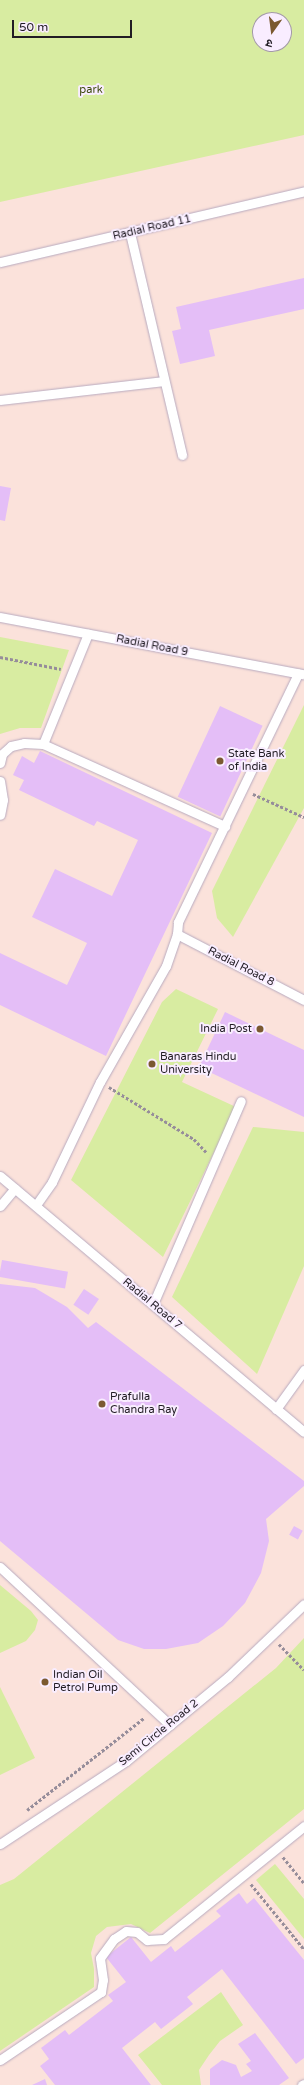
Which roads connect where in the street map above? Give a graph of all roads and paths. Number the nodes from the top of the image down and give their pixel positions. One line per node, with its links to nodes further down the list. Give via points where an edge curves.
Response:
1 (304, 191): 2 (lane, Radial Road 11)
2 (130, 233): 3 (lane, Radial Road 11); 4 (lane)
3 (0, 262)
4 (164, 381): 5 (lane); 6 (lane)
5 (0, 400)
6 (182, 455)
7 (0, 617): 8 (lane, Radial Road 9)
8 (88, 634): 10 (lane); 11 (lane, Radial Road 9)
9 (0, 657): 10 (path)
10 (72, 671): 12 (lane)
11 (301, 674): 15 (lane)
12 (43, 744): 13 (lane, via 24,743 11,746 2,754); 18 (lane)
13 (0, 763)
14 (0, 781): 16 (lane, via 3,800)
15 (242, 789): 17 (path); 18 (lane)
16 (0, 815)
17 (304, 817)
18 (225, 826): 19 (lane, via 178,922)
19 (177, 934): 20 (lane, Radial Road 8); 21 (lane, via 166,966)
20 (304, 1000)
21 (100, 1082): 23 (path, via 194,1139); 26 (lane, via 52,1182)
22 (241, 1101): 23 (lane)
23 (215, 1163): 28 (lane)
24 (0, 1176): 25 (lane, Radial Road 7)
25 (15, 1188): 26 (lane, Radial Road 7); 27 (lane)
26 (36, 1205): 28 (lane, Radial Road 7)
27 (0, 1206)
28 (153, 1304): 30 (lane, Radial Road 7)
29 (304, 1370): 30 (lane)
30 (276, 1409): 31 (lane, Radial Road 7)
31 (304, 1432)
32 (0, 1567): 36 (lane)
33 (304, 1604): 34 (lane, Semi Circle Road 2)
34 (272, 1637): 35 (path); 37 (lane, Semi Circle Road 2)
35 (304, 1670)
36 (152, 1711): 37 (lane); 38 (path)
37 (170, 1725): 40 (lane, Semi Circle Road 2, via 126,1761)
38 (24, 1812)
39 (304, 1826): 41 (lane)
40 (0, 1844)
41 (276, 1849): 42 (lane); 43 (path)
42 (244, 1875): 44 (path); 45 (lane, via 164,1939 147,1940 137,1932 126,1931 114,1939 100,1958 103,1980 101,1992)
43 (304, 1883)
44 (304, 1949)
45 (0, 2060)

